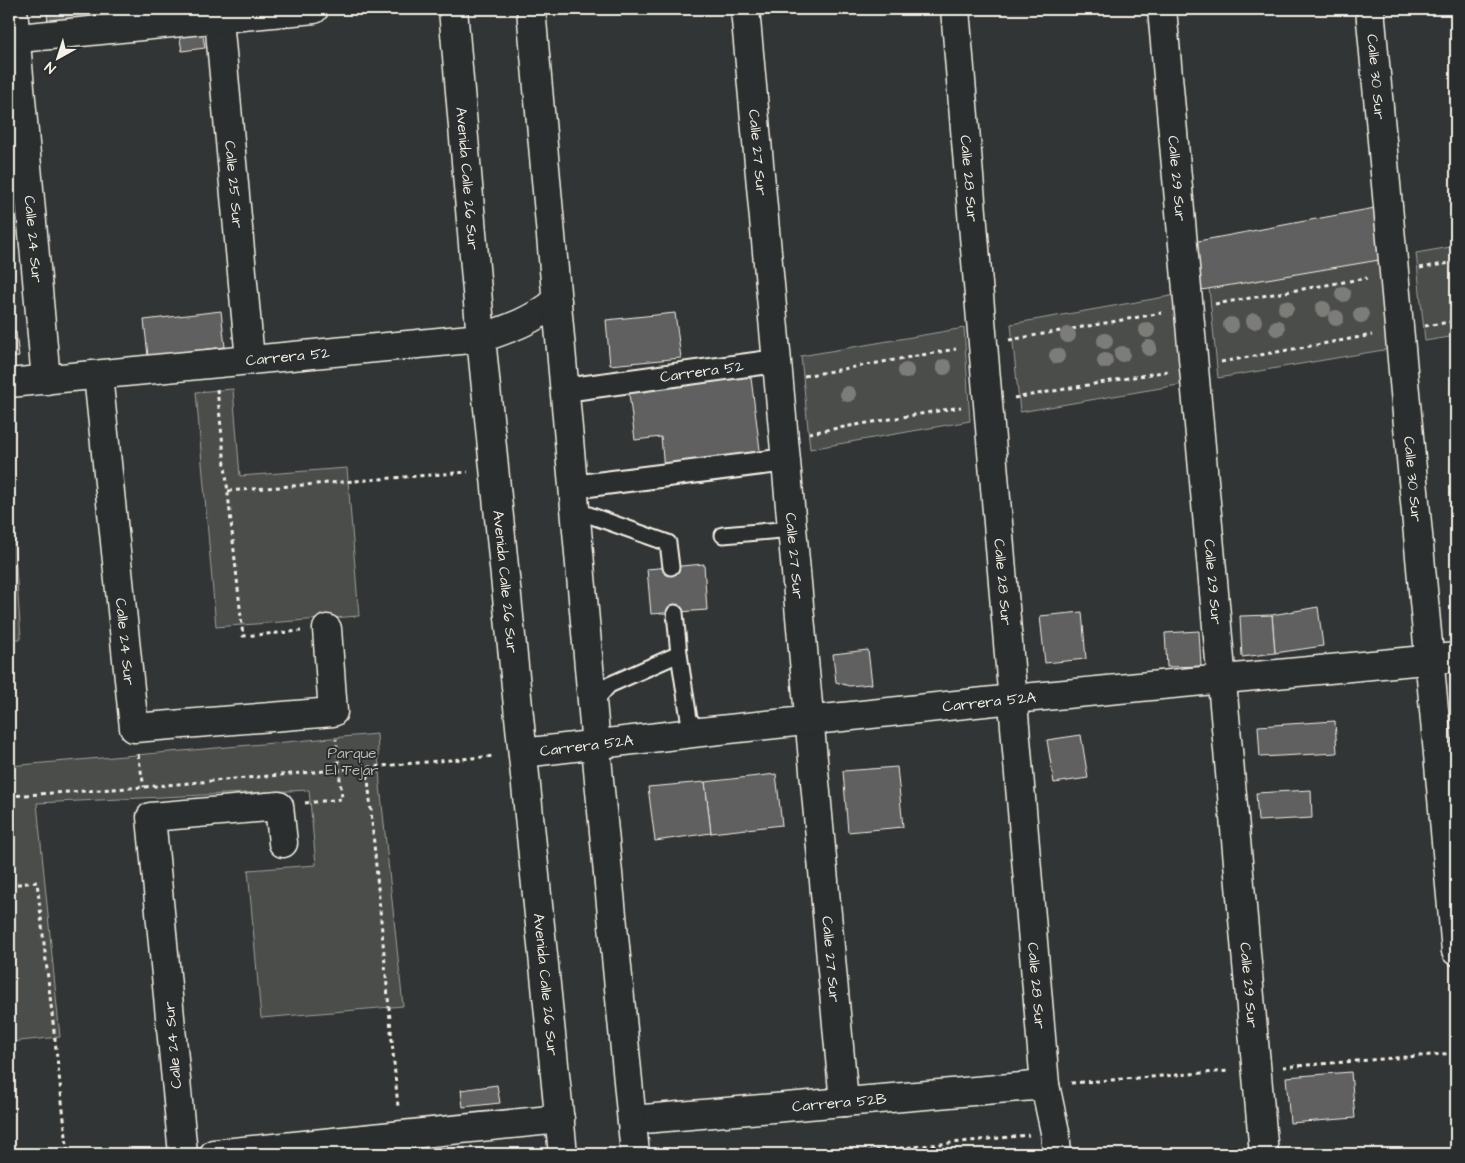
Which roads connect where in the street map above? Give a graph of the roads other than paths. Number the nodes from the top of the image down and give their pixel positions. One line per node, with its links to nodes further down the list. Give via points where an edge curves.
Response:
1 (13, 9): 10 (street, Calle 24 Sur)
2 (314, 9): 9 (street)
3 (454, 9): 12 (street, Avenida Calle 26 Sur)
4 (531, 9): 11 (street)
5 (745, 9): 14 (street, Calle 27 Sur)
6 (955, 9): 29 (street, Calle 28 Sur)
7 (1162, 9): 28 (street, Calle 29 Sur)
8 (1370, 9): 27 (street, Calle 30 Sur, via 1400,330)
9 (219, 13): 10 (street); 13 (street, Calle 25 Sur)
10 (12, 38): 16 (street, Calle 24 Sur)
11 (557, 301): 12 (street, Carrera 52, via 540,315 518,326); 18 (street)
12 (481, 338): 13 (street, Carrera 52); 34 (street, Avenida Calle 26 Sur)
13 (250, 360): 15 (street, Carrera 52)
14 (778, 371): 18 (street, Carrera 52); 19 (street, Calle 27 Sur)
15 (98, 375): 16 (street, Carrera 52); 25 (street, Calle 24 Sur, via 134,728 333,712)
16 (46, 380): 17 (street, Carrera 52)
17 (9, 383)
18 (565, 390): 20 (street)
19 (785, 449): 20 (street); 21 (street, Calle 27 Sur)
20 (574, 498): 23 (lane, via 668,543); 30 (street)
21 (792, 529): 22 (lane); 31 (street, Calle 27 Sur)
22 (723, 535)
23 (671, 567)
24 (675, 613): 26 (lane)
25 (327, 629)
26 (679, 654): 30 (lane, via 609,685); 32 (lane, via 689,719)
27 (1443, 658): 28 (street, Carrera 52A); 36 (street, Calle 30 Sur)
28 (1222, 679): 29 (street, Carrera 52A); 46 (street, Calle 29 Sur)
29 (1013, 699): 31 (street, Carrera 52A); 37 (street, Calle 28 Sur)
30 (592, 704): 33 (street)
31 (810, 722): 32 (street, Carrera 52A); 38 (street, Calle 27 Sur)
32 (701, 732): 33 (street, Carrera 52A)
33 (596, 745): 34 (street, Carrera 52A); 40 (street)
34 (523, 753): 39 (street, Avenida Calle 26 Sur)
35 (283, 843): 42 (street, Calle 24 Sur, via 279,806 151,817)
36 (1456, 951)
37 (1045, 1085): 38 (street, Carrera 52B); 41 (street, Calle 28 Sur)
38 (844, 1102): 40 (street, Carrera 52B)
39 (560, 1118): 43 (street); 44 (street, Avenida Calle 26 Sur)
40 (632, 1120): 45 (street)
41 (1056, 1143)
42 (183, 1154)
43 (214, 1154)
44 (563, 1154)
45 (635, 1154)
46 (1264, 1154)

